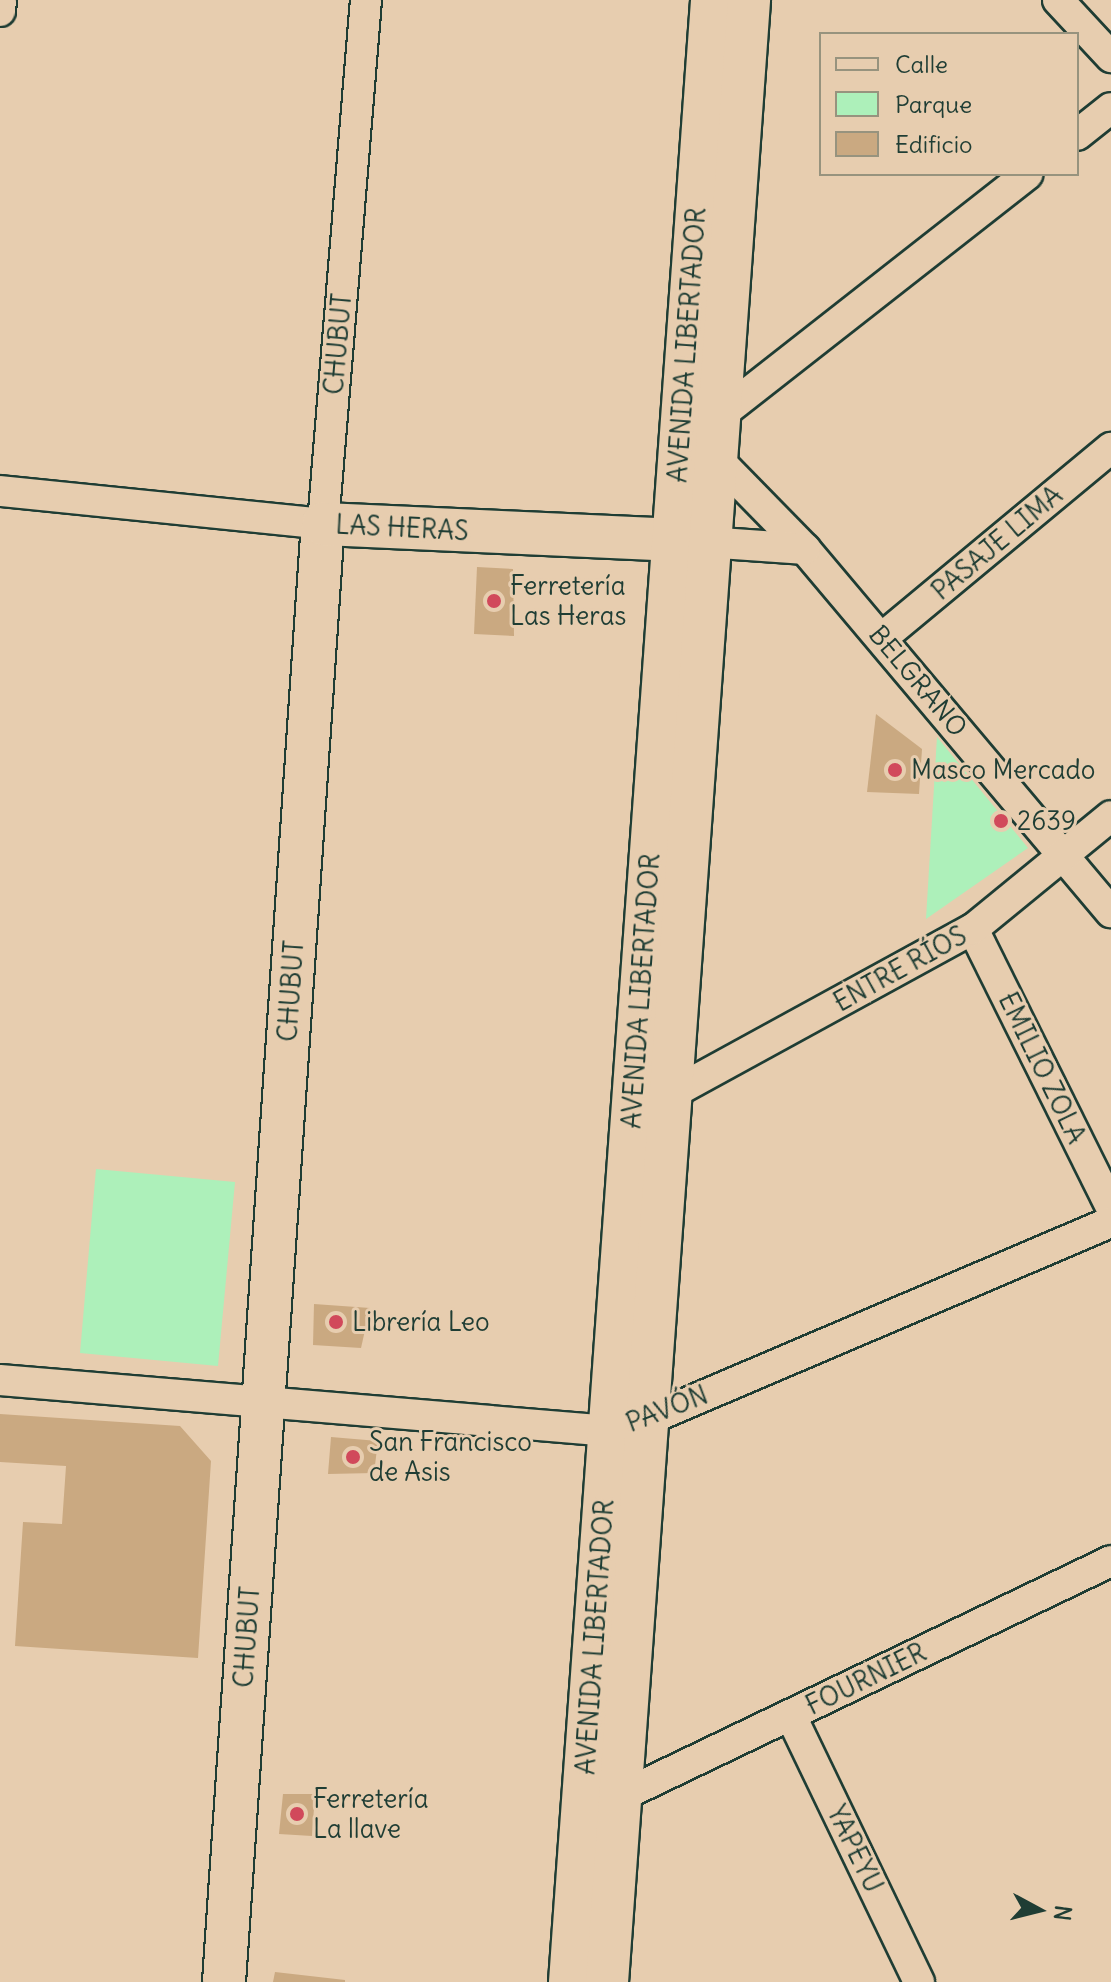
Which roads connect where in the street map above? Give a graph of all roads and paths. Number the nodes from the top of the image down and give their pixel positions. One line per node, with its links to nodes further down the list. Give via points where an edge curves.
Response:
1 (1, 0): 6 (street)
2 (366, 0): 15 (street, CHUBUT)
3 (712, 0): 16 (main road, AVENIDA LIBERTADOR)
4 (749, 0): 11 (main road, AVENIDA LIBERTADOR)
5 (1058, 0): 7 (street)
6 (0, 11)
7 (1111, 57)
8 (1111, 108): 9 (street)
9 (1079, 133)
10 (1025, 176): 11 (street)
11 (719, 416): 13 (main road, AVENIDA LIBERTADOR)
12 (1111, 448): 18 (street, PASAJE LIMA)
13 (716, 458): 16 (main road, AVENIDA LIBERTADOR); 17 (street, BELGRANO)
14 (0, 491): 15 (street, LAS HERAS)
15 (323, 524): 16 (main road, LAS HERAS); 27 (main road, CHUBUT)
16 (692, 541): 17 (street, LAS HERAS); 23 (main road, AVENIDA LIBERTADOR); 28 (main road, AVENIDA LIBERTADOR)
17 (805, 549): 18 (street, BELGRANO)
18 (882, 638): 20 (street, BELGRANO)
19 (1111, 816): 20 (street, ENTRE RÍOS)
20 (1063, 855): 21 (street, BELGRANO); 22 (street, ENTRE RÍOS)
21 (1111, 912)
22 (973, 929): 23 (street, ENTRE RÍOS); 24 (street, EMILIO ZOLA)
23 (671, 1094): 28 (main road, AVENIDA LIBERTADOR)
24 (1111, 1207)
25 (1111, 1222): 28 (street, PAVÓN)
26 (0, 1380): 27 (street, PAVÓN)
27 (263, 1404): 28 (street, PAVÓN); 32 (main road, CHUBUT)
28 (628, 1425): 31 (main road, AVENIDA LIBERTADOR); 33 (main road, AVENIDA LIBERTADOR)
29 (1111, 1561): 30 (street, FOURNIER)
30 (791, 1716): 31 (street, FOURNIER); 35 (street, YAPEYU)
31 (621, 1796): 34 (main road, AVENIDA LIBERTADOR)
32 (224, 1982)
33 (570, 1982)
34 (607, 1982)
35 (919, 1982)

